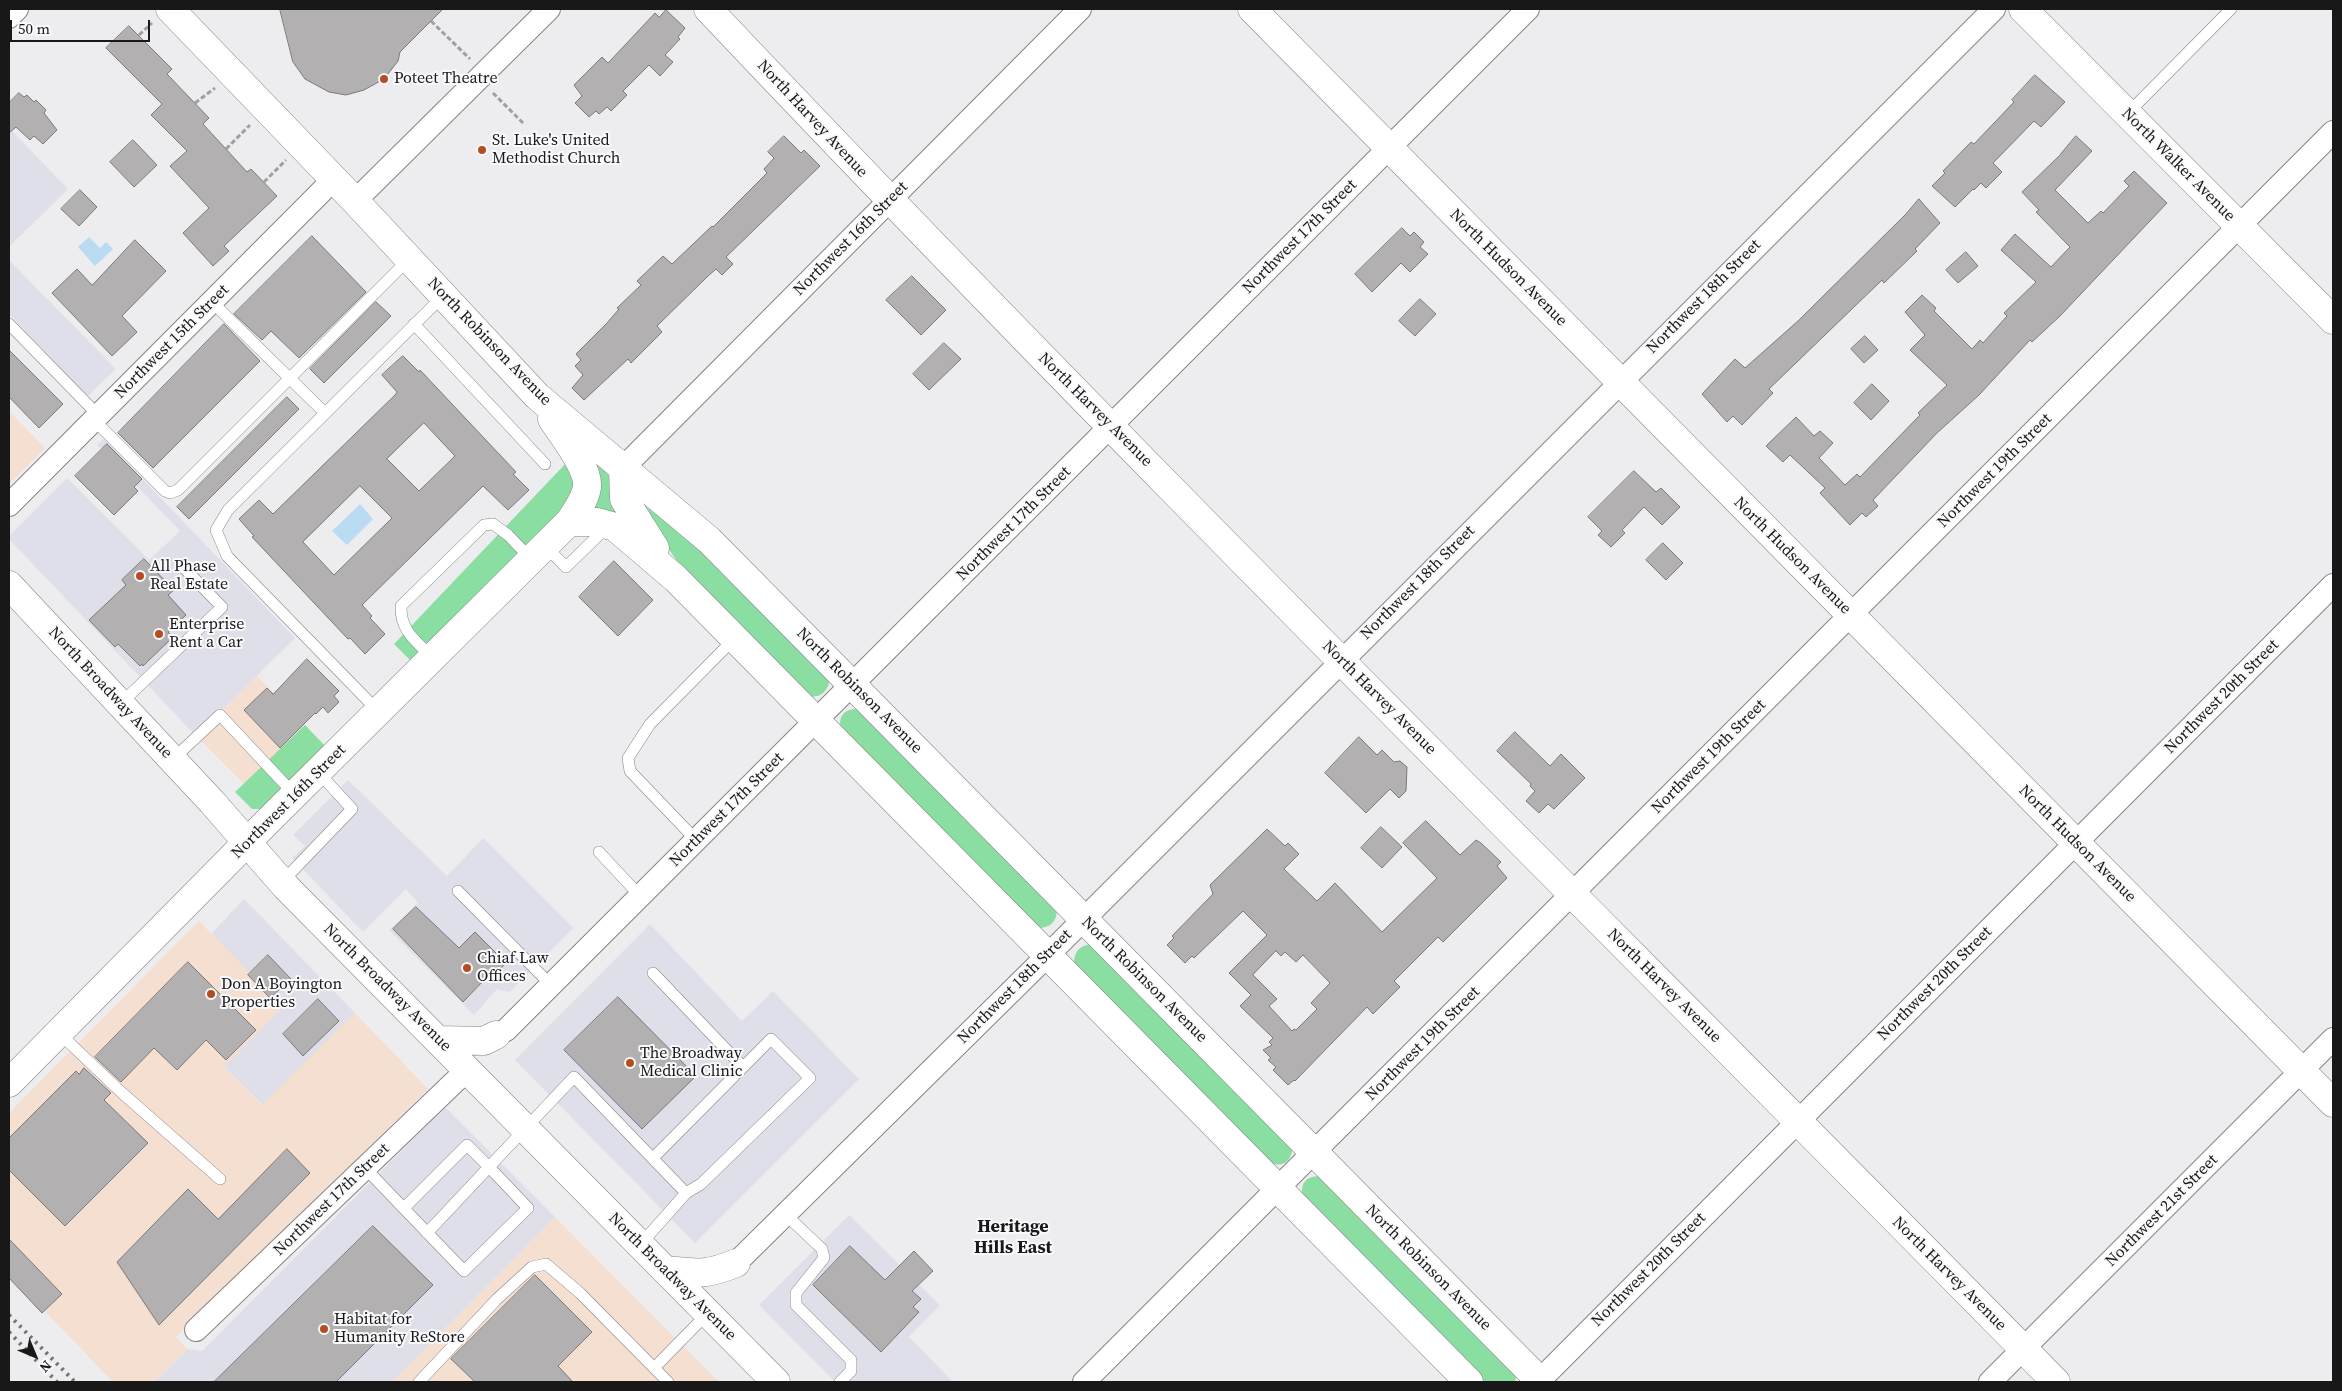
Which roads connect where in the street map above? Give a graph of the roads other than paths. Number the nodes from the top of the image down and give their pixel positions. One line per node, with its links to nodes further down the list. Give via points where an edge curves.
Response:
1 (17, 9): 11 (street)
2 (170, 9): 15 (street, North Robinson Avenue)
3 (549, 9): 17 (street)
4 (708, 9): 16 (street, North Harvey Avenue)
5 (1080, 9): 16 (street, Northwest 16th Street)
6 (1252, 9): 14 (street, North Hudson Avenue)
7 (1528, 9): 14 (street, Northwest 17th Street)
8 (1994, 9): 26 (street, Northwest 18th Street)
9 (2023, 9): 12 (street, North Walker Avenue)
10 (2231, 9): 12 (lane)
11 (9, 17)
12 (2127, 114): 18 (street, North Walker Avenue)
13 (2333, 132): 18 (street, Northwest 19th Street)
14 (1389, 148): 26 (street, North Hudson Avenue); 30 (street, Northwest 17th Street)
15 (334, 180): 17 (street, North Robinson Avenue); 21 (street, Northwest 15th Street)
16 (889, 200): 30 (street, North Harvey Avenue); 32 (street, Northwest 16th Street)
17 (355, 201): 19 (street, North Robinson Avenue)
18 (2239, 227): 22 (street, North Walker Avenue); 41 (street, Northwest 19th Street)
19 (410, 259): 20 (street, North Robinson Avenue); 25 (lane)
20 (444, 295): 24 (lane); 27 (street, North Robinson Avenue)
21 (212, 302): 25 (lane); 29 (street, Northwest 15th Street)
22 (2333, 320)
23 (9, 324): 29 (lane)
24 (414, 324): 28 (lane); 31 (lane)
25 (290, 379): 28 (lane); 29 (lane, via 178,490 170,493 147,474)
26 (1620, 381): 41 (street, North Hudson Avenue); 44 (street, Northwest 18th Street)
27 (537, 396): 32 (street, North Robinson Avenue); 34 (street, Northwest 16th Street, via 578,459 586,478 585,495)
28 (325, 413): 47 (lane, via 228,510 216,530 227,556)
29 (96, 418): 33 (street, Northwest 15th Street)
30 (1111, 427): 44 (street, North Harvey Avenue); 45 (street, Northwest 17th Street)
31 (545, 464)
32 (623, 468): 38 (street, via 622,488 627,506); 45 (street, North Robinson Avenue, via 709,540)
33 (9, 505)
34 (570, 522): 35 (street); 36 (street, Northwest 16th Street)
35 (609, 525): 36 (lane, via 566,566); 38 (street, via 638,545)
36 (539, 553): 43 (street, Northwest 16th Street); 43 (lane, via 493,524 484,525 401,606 400,619 408,633)
37 (183, 567): 46 (lane, via 222,608)
38 (676, 579): 42 (street)
39 (9, 585): 46 (street, North Broadway Avenue)
40 (2333, 586): 53 (street, Northwest 20th Street)
41 (1851, 615): 53 (street, North Hudson Avenue); 58 (street, Northwest 19th Street)
42 (735, 638): 48 (street); 52 (lane, via 650,724 628,758 630,771)
43 (433, 658): 47 (street, Northwest 16th Street)
44 (1342, 660): 58 (street, North Harvey Avenue); 60 (street, Northwest 18th Street)
45 (852, 685): 48 (street, Northwest 17th Street); 60 (street, North Robinson Avenue)
46 (120, 704): 49 (street, North Broadway Avenue)
47 (379, 712): 50 (street, Northwest 16th Street)
48 (816, 720): 52 (street, Northwest 17th Street); 61 (street)
49 (172, 760): 51 (lane, via 220,715); 54 (street, North Broadway Avenue)
50 (318, 772): 51 (street, Northwest 16th Street); 56 (lane, via 352,809)
51 (295, 795): 54 (street, Northwest 16th Street)
52 (696, 840): 59 (street, Northwest 17th Street)
53 (2076, 843): 70 (street, North Hudson Avenue); 73 (street, Northwest 20th Street)
54 (247, 844): 56 (street, North Broadway Avenue); 64 (street, Northwest 16th Street)
55 (599, 852): 59 (lane)
56 (282, 882): 67 (street, North Broadway Avenue)
57 (458, 891): 63 (lane)
58 (1573, 894): 73 (street, North Harvey Avenue); 75 (street, Northwest 19th Street)
59 (640, 896): 63 (street, Northwest 17th Street)
60 (1083, 919): 61 (street, Northwest 18th Street); 75 (street, North Robinson Avenue)
61 (1048, 955): 80 (street); 83 (street, Northwest 18th Street)
62 (652, 972): 68 (lane)
63 (551, 985): 65 (street, Northwest 17th Street, via 506,1030)
64 (59, 1034): 71 (street, Northwest 16th Street); 79 (lane)
65 (496, 1035): 67 (street, via 484,1041)
66 (2333, 1039): 70 (street, Northwest 21st Street)
67 (438, 1040): 69 (street, North Broadway Avenue)
68 (743, 1067): 76 (lane); 81 (lane, via 771,1039 810,1078 701,1184)
69 (468, 1069): 74 (street, North Broadway Avenue); 78 (street, Northwest 17th Street)
70 (2301, 1071): 72 (street, North Hudson Avenue); 90 (street, Northwest 21st Street)
71 (9, 1083)
72 (2333, 1103)
73 (1798, 1122): 90 (street, North Harvey Avenue); 98 (street, Northwest 20th Street)
74 (525, 1128): 76 (lane, via 574,1077); 77 (lane); 85 (street, North Broadway Avenue)
75 (1315, 1152): 80 (street, Northwest 19th Street); 98 (street, North Robinson Avenue)
76 (652, 1158): 81 (lane)
77 (488, 1167): 82 (lane, via 467,1145); 84 (lane); 84 (lane, via 528,1208 464,1271)
78 (365, 1168): 82 (lane); 89 (street, Northwest 17th Street)
79 (220, 1178)
80 (1278, 1189): 96 (street, Northwest 19th Street); 97 (street)
81 (686, 1193): 85 (lane)
82 (404, 1208): 84 (lane)
83 (785, 1214): 86 (street, Northwest 18th Street); 95 (lane, via 822,1249 824,1258 796,1293 796,1305 851,1360 851,1371)
84 (427, 1232)
85 (640, 1245): 87 (street, North Broadway Avenue)
86 (736, 1263): 87 (street, via 704,1274)
87 (665, 1270): 88 (street, North Broadway Avenue)
88 (708, 1314): 91 (lane); 94 (street, North Broadway Avenue)
89 (196, 1330)
90 (2024, 1349): 99 (street, Northwest 21st Street); 100 (street, North Harvey Avenue)
91 (654, 1368): 92 (lane, via 580,1293 546,1264 532,1266); 93 (lane)
92 (418, 1382)
93 (668, 1382)
94 (776, 1382)
95 (840, 1382)
96 (1084, 1382)
97 (1469, 1382)
98 (1539, 1382)
99 (1990, 1382)
100 (2056, 1382)

